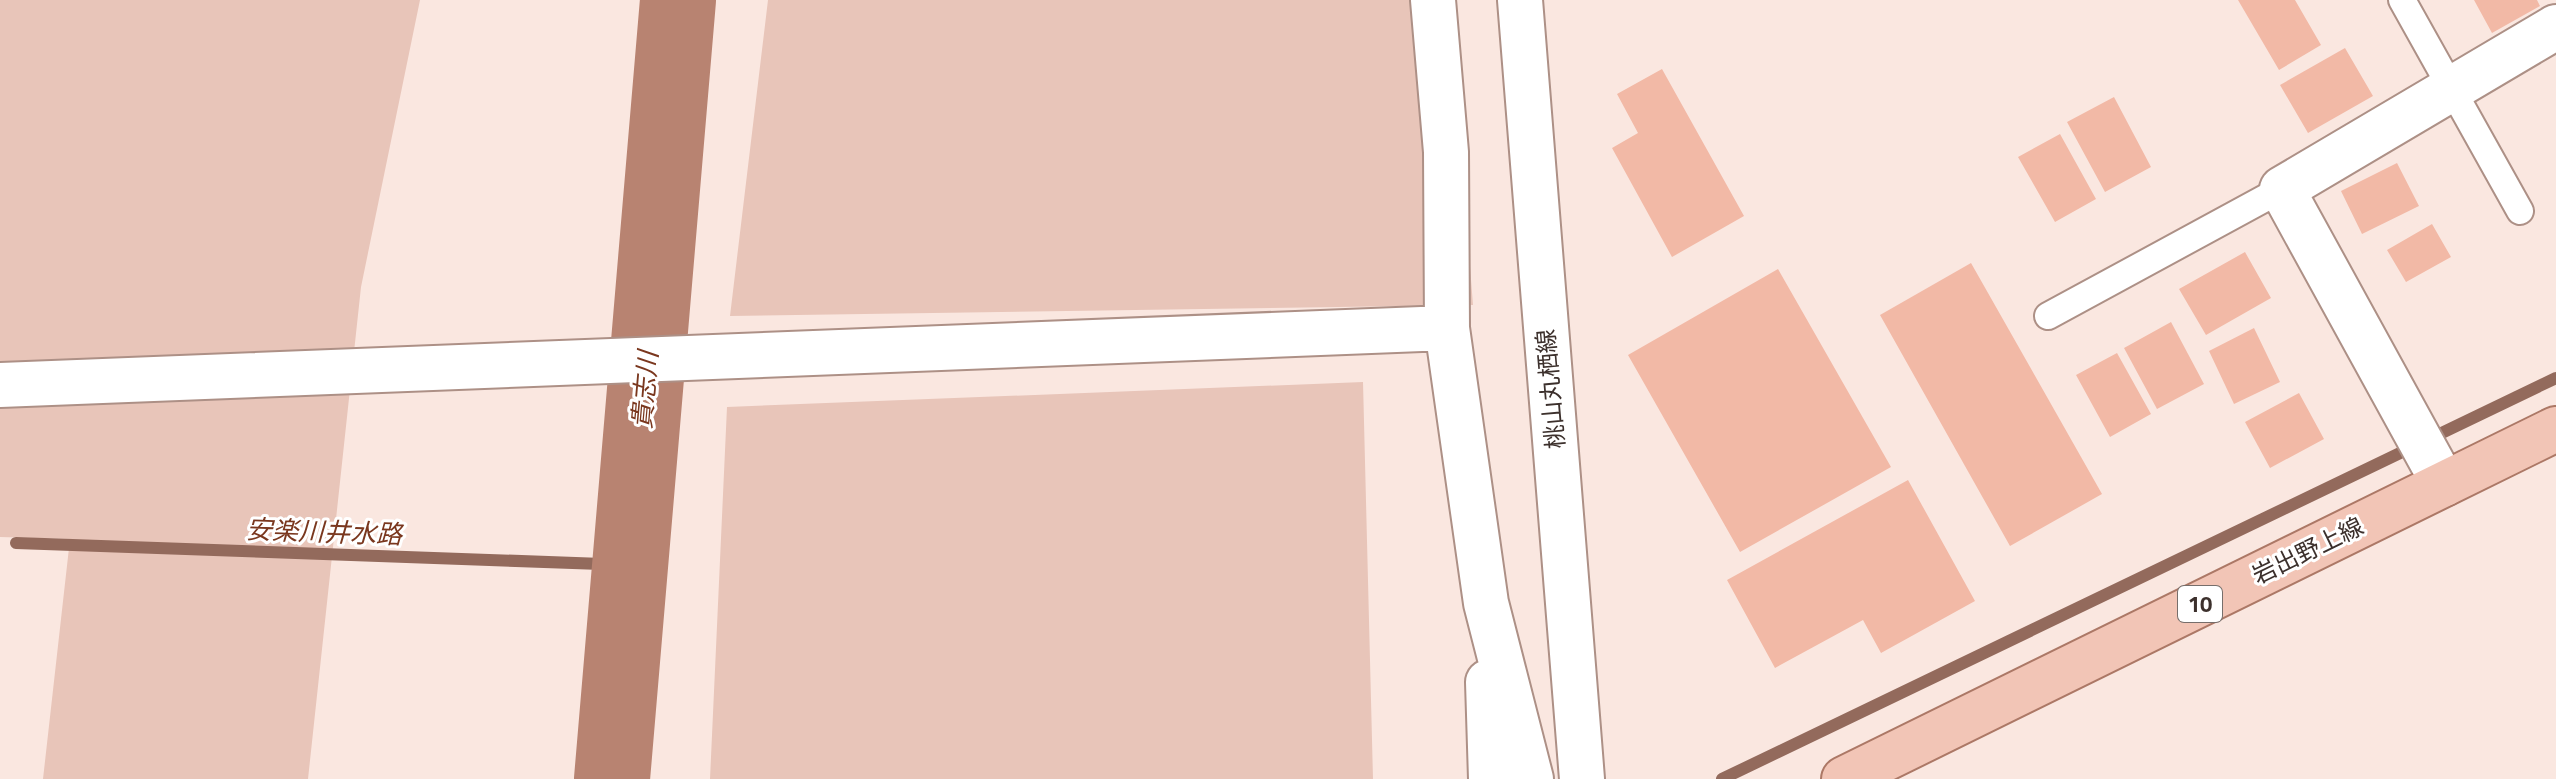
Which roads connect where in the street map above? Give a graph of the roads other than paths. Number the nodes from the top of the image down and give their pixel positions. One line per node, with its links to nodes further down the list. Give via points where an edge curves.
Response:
1 (1433, 0): 9 (street, via 1446,152)
2 (1520, 0): 16 (street, 桃山丸栖線)
3 (2402, 0): 5 (lane)
4 (2556, 27): 5 (street)
5 (2452, 89): 6 (street); 7 (lane)
6 (2282, 189): 8 (lane); 12 (street)
7 (2520, 211)
8 (2048, 316)
9 (1447, 328): 10 (street); 13 (street)
10 (0, 385)
11 (2556, 429): 12 (main road, 岩出野上線 / 10)
12 (2444, 484): 17 (main road, 岩出野上線 / 10)
13 (1486, 603): 14 (street); 15 (street)
14 (1491, 779)
15 (1531, 779)
16 (1582, 779)
17 (1844, 779)

